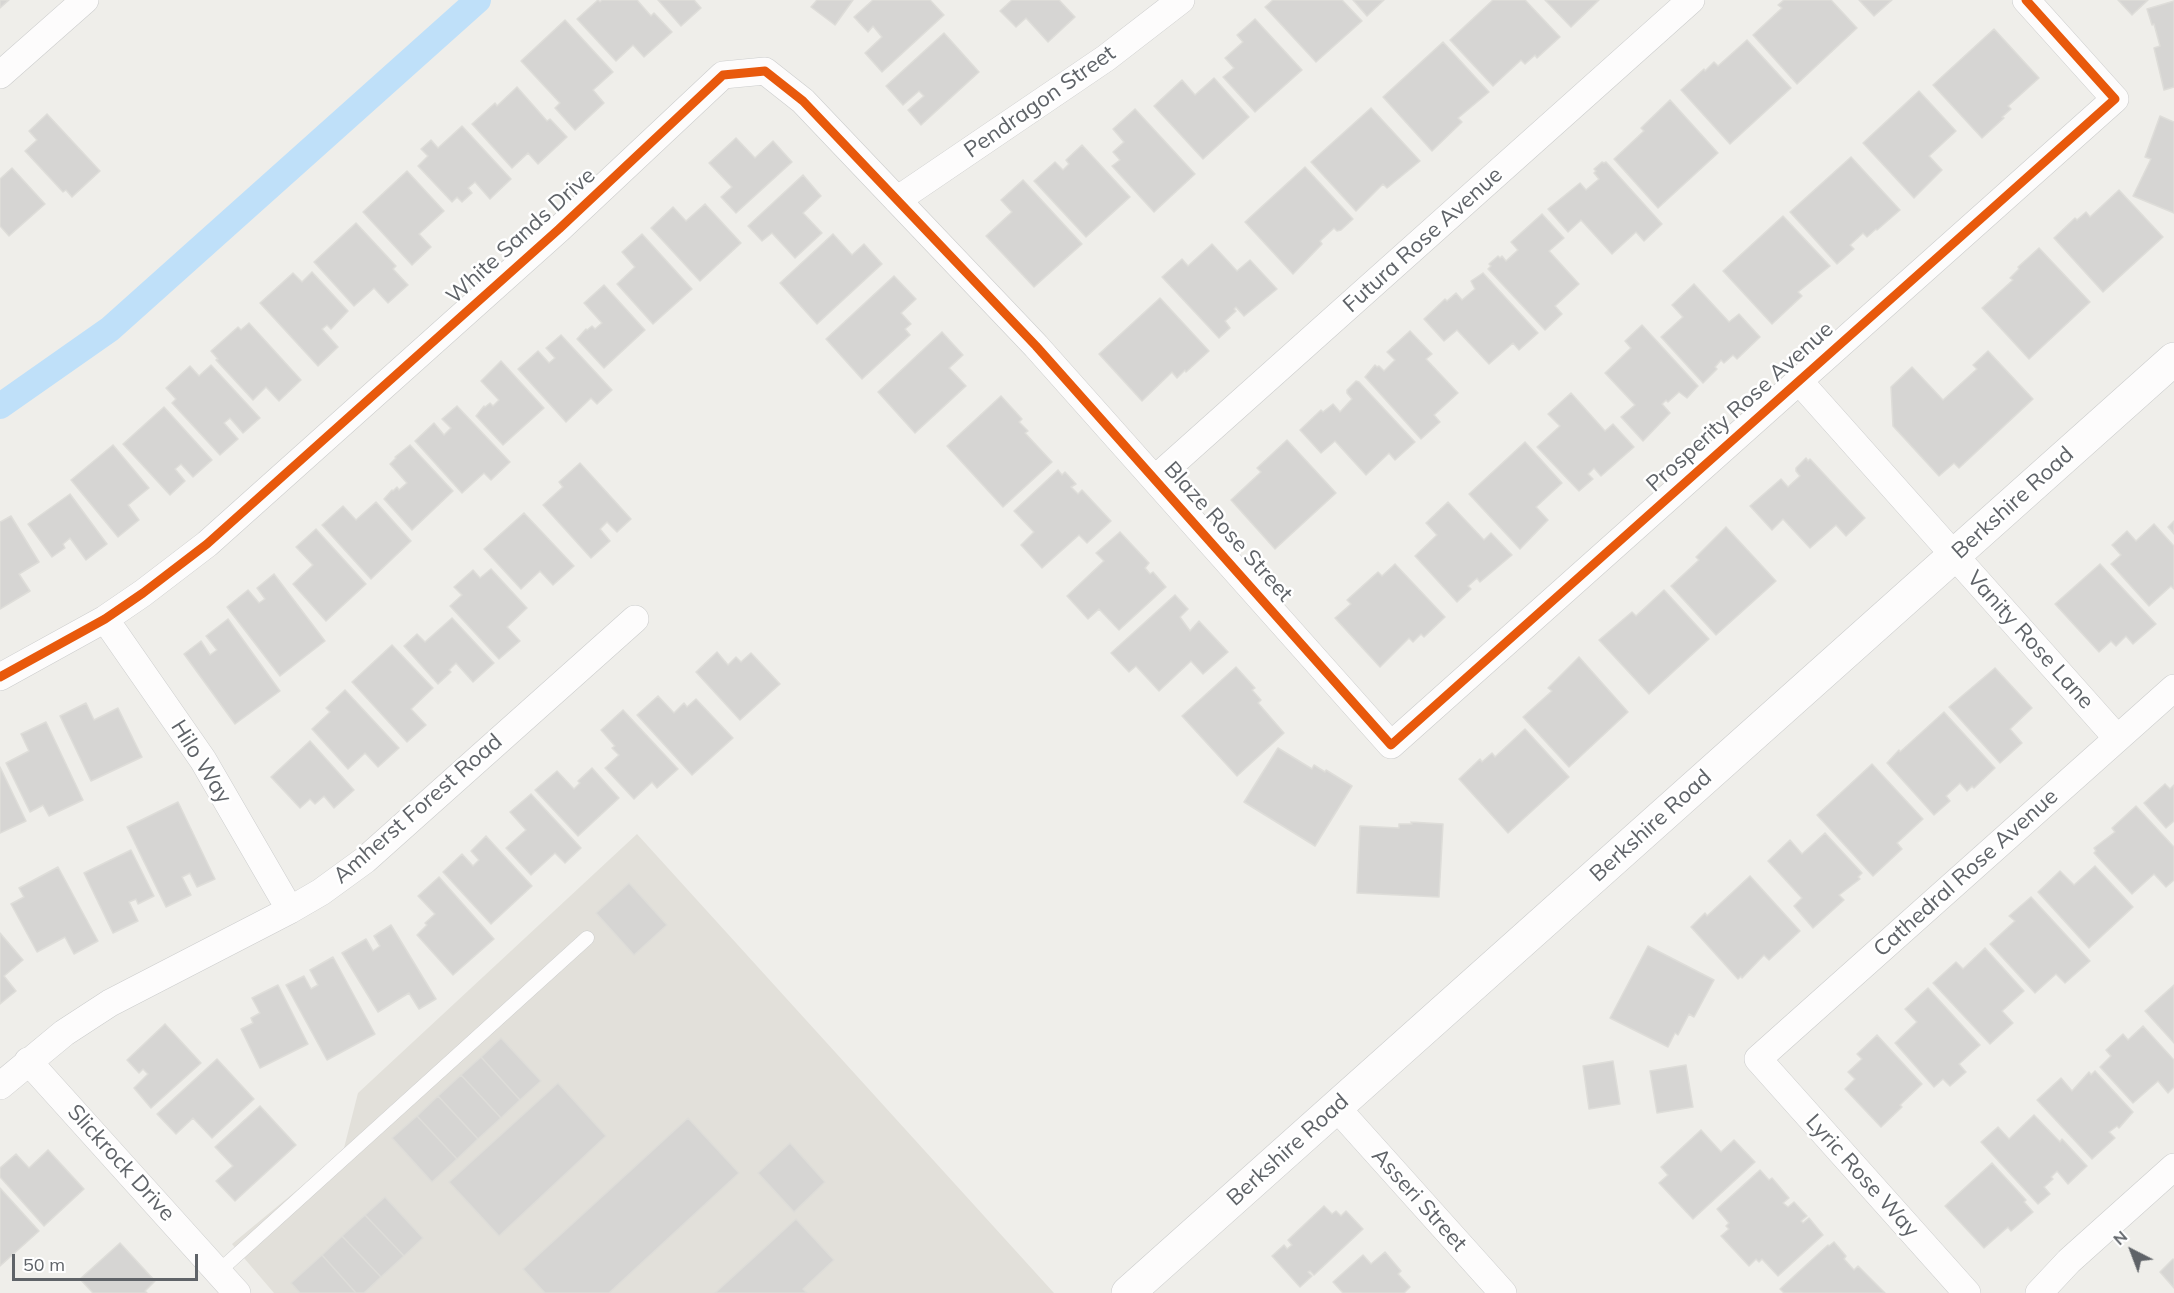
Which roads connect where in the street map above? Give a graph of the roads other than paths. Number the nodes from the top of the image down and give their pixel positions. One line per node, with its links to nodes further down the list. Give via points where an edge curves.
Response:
1 (85, 0): 5 (street)
2 (1691, 0): 10 (street, Futura Rose Avenue)
3 (2026, 0): 9 (street, Prosperity Rose Avenue, via 2115,99)
4 (1166, 5): 6 (street, Pendragon Street, via 1106,58)
5 (0, 75)
6 (897, 200): 7 (street, White Sands Drive); 12 (street, White Sands Drive, via 803,101 765,71 723,75 560,229 207,544)
7 (1036, 346): 10 (street, Blaze Rose Street)
8 (2174, 359): 11 (street, Berkshire Road)
9 (1799, 381): 11 (street, Vanity Rose Lane); 17 (street, Prosperity Rose Avenue)
10 (1155, 479): 17 (street, Blaze Rose Street)
11 (1954, 555): 16 (street, Vanity Rose Lane); 23 (street, Berkshire Road)
12 (105, 619): 14 (street, White Sands Drive); 18 (street, Hilo Way, via 203,760)
13 (635, 619): 18 (street, Amherst Forest Road, via 365,860)
14 (0, 677)
15 (2174, 688): 16 (street, Cathedral Rose Avenue)
16 (2117, 738): 20 (street, Cathedral Rose Avenue)
17 (1391, 745)
18 (290, 910): 21 (street, Amherst Forest Road, via 110,1003)
19 (587, 938): 25 (lane)
20 (1758, 1059): 29 (street, Lyric Rose Way)
21 (28, 1061): 22 (street, Amherst Forest Road); 25 (street, Slickrock Drive)
22 (0, 1086)
23 (1336, 1107): 27 (street, Berkshire Road); 28 (street, Asseri Street)
24 (2174, 1167): 30 (street)
25 (218, 1272): 26 (street, Slickrock Drive)
26 (237, 1293)
27 (1128, 1293)
28 (1503, 1293)
29 (1966, 1293)
30 (2039, 1293)

